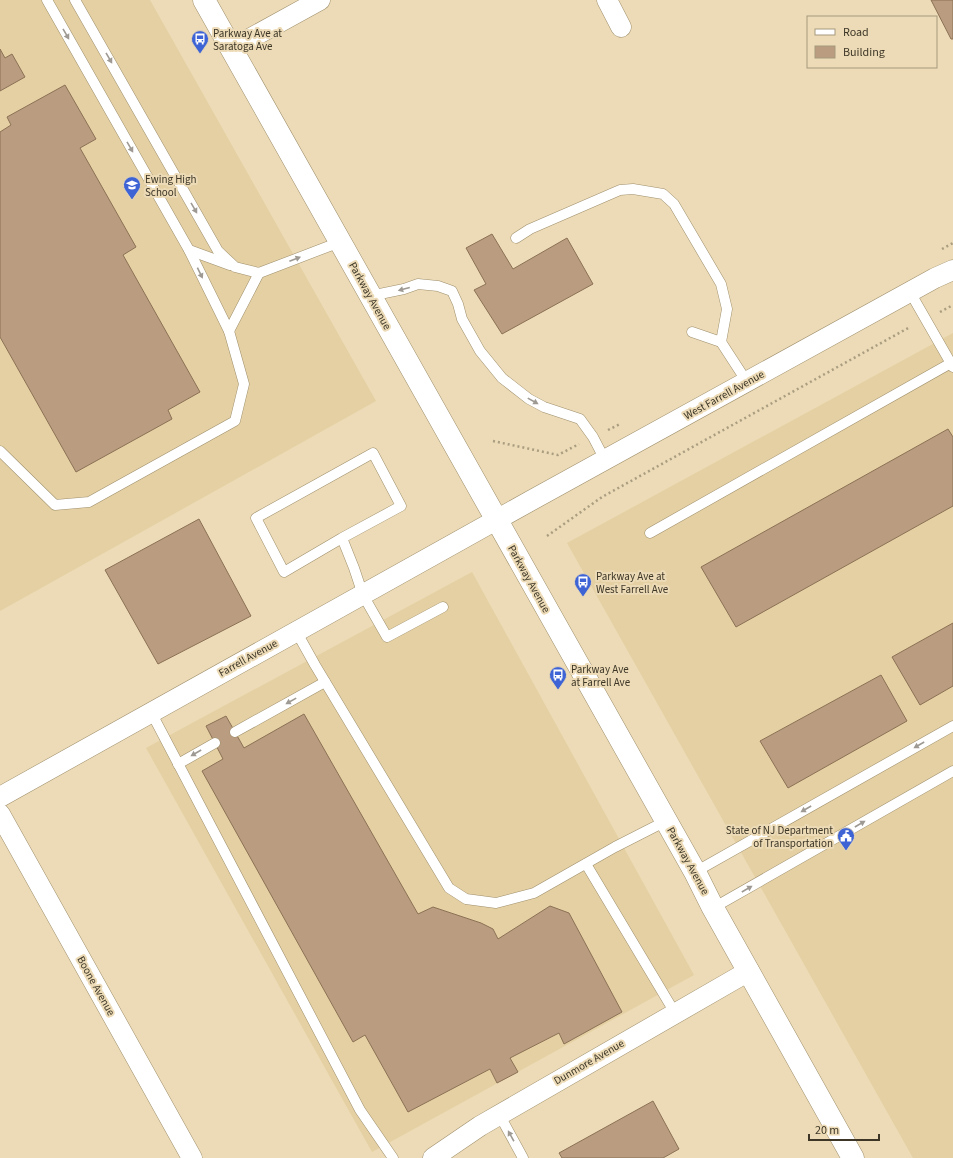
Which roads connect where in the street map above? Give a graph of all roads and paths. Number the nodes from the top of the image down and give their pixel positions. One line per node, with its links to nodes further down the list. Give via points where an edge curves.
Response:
1 (47, 0): 10 (lane, one-way to 10)
2 (75, 0): 11 (lane, one-way to 11, via 218,251)
3 (204, 0): 7 (main road, Parkway Avenue)
4 (320, 0): 7 (street)
5 (606, 0): 6 (street)
6 (621, 27)
7 (231, 49): 9 (main road, Parkway Avenue)
8 (516, 238): 20 (lane, via 530,229 620,190 633,189 663,194 674,204 721,284 727,309)
9 (340, 242): 13 (lane, one-way to 9); 15 (main road, Parkway Avenue)
10 (189, 250): 11 (lane); 18 (lane, one-way to 18)
11 (235, 267): 13 (lane)
12 (953, 270): 14 (street, West Farrell Avenue)
13 (259, 274): 18 (lane)
14 (910, 292): 17 (lane); 22 (street, West Farrell Avenue)
15 (370, 296): 24 (lane, via 404,290 418,284 438,286 452,291 462,319 480,351 502,378 544,407 580,419 594,437); 25 (main road, Parkway Avenue)
16 (953, 305): 17 (path)
17 (926, 319): 21 (lane); 27 (path, via 602,498)
18 (229, 331): 23 (lane, via 244,384 235,421 89,502 55,505)
19 (692, 332): 20 (lane)
20 (721, 342): 22 (lane)
21 (952, 365): 26 (lane)
22 (747, 382): 24 (street, West Farrell Avenue)
23 (0, 451)
24 (605, 460): 25 (street, West Farrell Avenue)
25 (496, 520): 29 (street, Farrell Avenue); 41 (main road, Parkway Avenue)
26 (650, 533)
27 (547, 536)
28 (342, 538): 28 (lane, via 284,572 256,518 373,454 401,506); 29 (lane)
29 (363, 595): 30 (lane, via 387,637); 31 (street, Farrell Avenue)
30 (443, 607)
31 (296, 631): 32 (lane); 33 (street, Farrell Avenue)
32 (325, 682): 35 (lane, one-way to 35); 42 (lane, via 449,888 466,899 496,903 534,893)
33 (151, 712): 37 (lane); 39 (street, Farrell Avenue)
34 (953, 726): 43 (lane, one-way to 43)
35 (235, 732)
36 (215, 743): 37 (lane, one-way to 37)
37 (178, 764): 49 (lane, via 360,1110)
38 (953, 771): 44 (lane, one-way to 38)
39 (0, 797)
40 (0, 814): 48 (street, Boone Avenue)
41 (666, 821): 42 (lane); 43 (main road, Parkway Avenue)
42 (586, 864): 46 (lane)
43 (695, 872): 44 (main road, Parkway Avenue)
44 (713, 908): 45 (main road, Parkway Avenue)
45 (749, 971): 46 (street, Dunmore Avenue); 52 (main road, Parkway Avenue)
46 (675, 1013): 47 (street, Dunmore Avenue)
47 (499, 1114): 50 (street, Dunmore Avenue); 51 (lane, one-way to 47)
48 (192, 1158)
49 (393, 1158)
50 (432, 1158)
51 (523, 1158)
52 (853, 1158)

